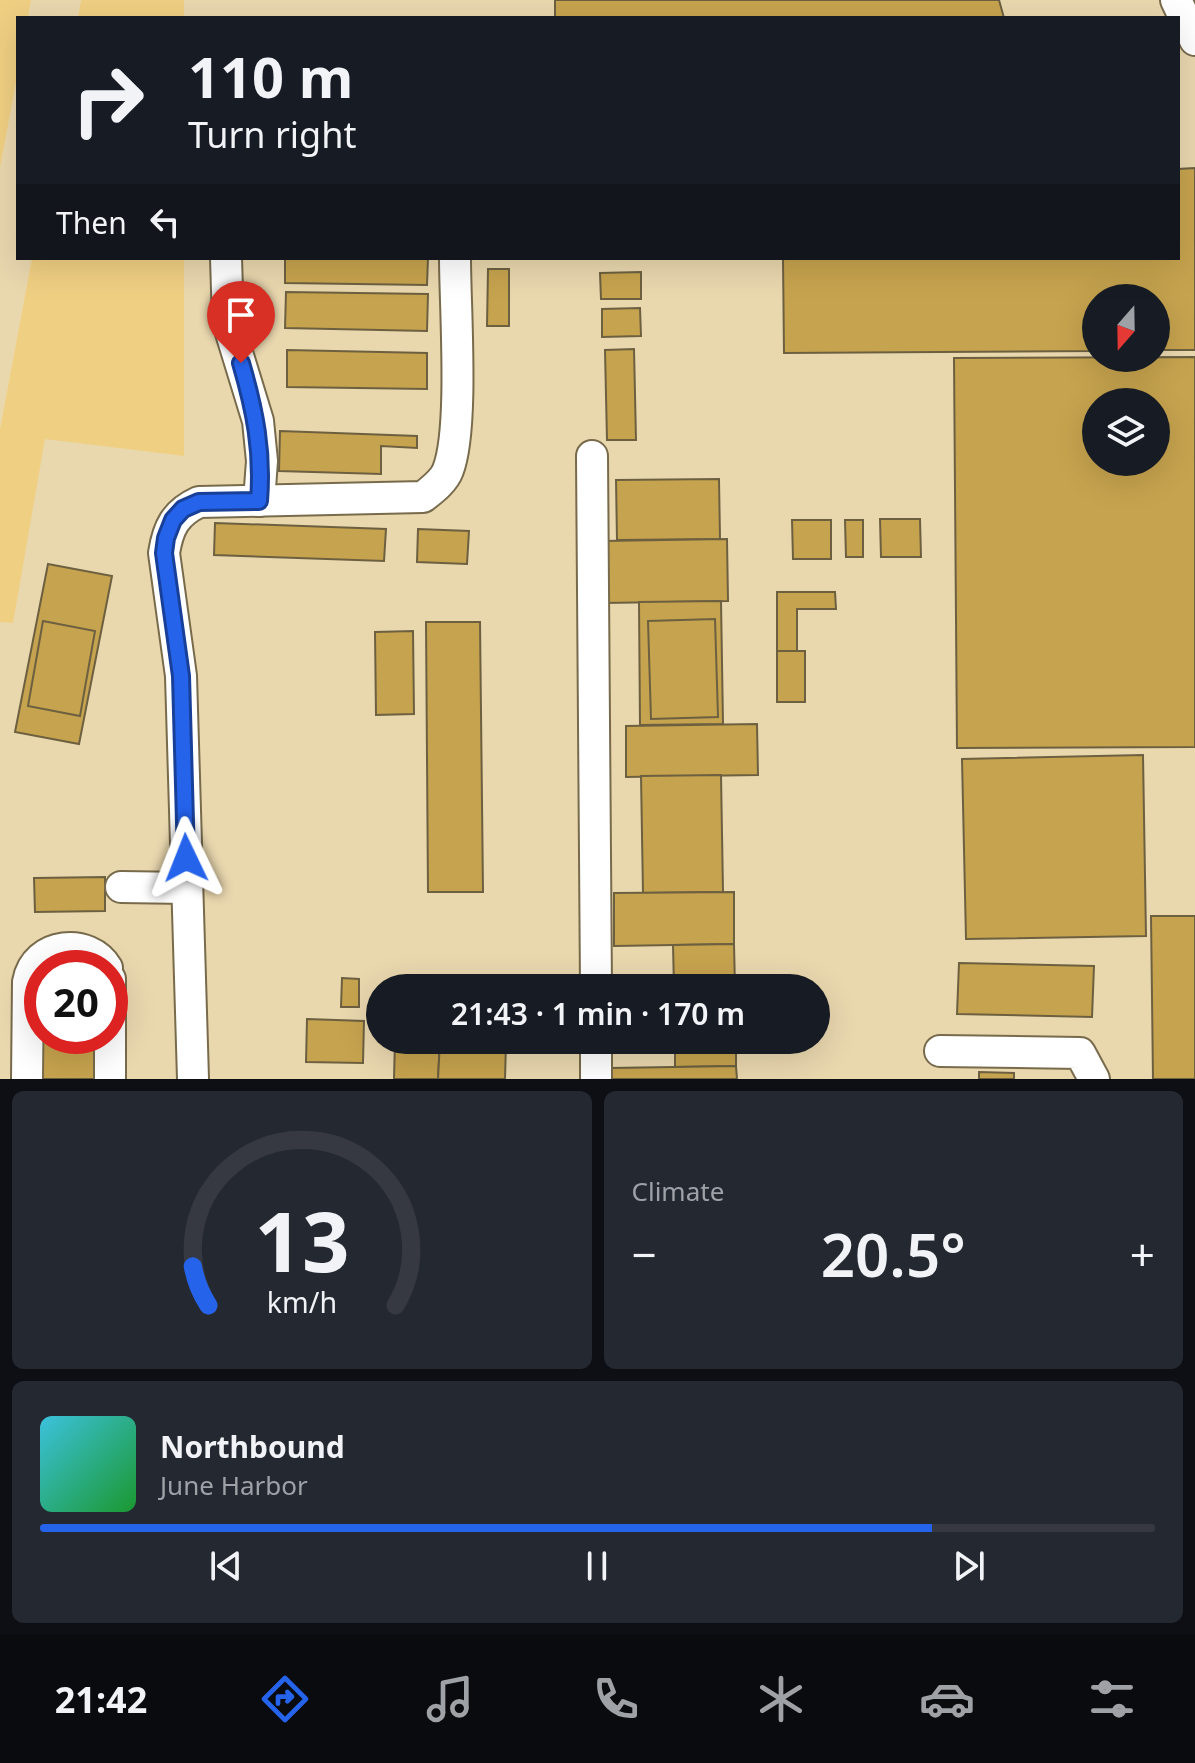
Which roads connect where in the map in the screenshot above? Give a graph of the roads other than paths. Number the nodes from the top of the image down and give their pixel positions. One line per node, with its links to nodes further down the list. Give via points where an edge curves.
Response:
1 (1176, 0): 2 (lane)
2 (1195, 40)
3 (226, 260): 6 (lane, via 228,323 258,421)
4 (455, 260): 6 (lane, via 455,421 448,470 436,486 423,497)
5 (592, 456): 11 (lane)
6 (259, 501): 8 (lane, via 199,502 183,509 166,538 181,676)
7 (121, 887): 8 (lane)
8 (187, 888): 18 (lane)
9 (53, 950): 10 (lane)
10 (74, 950)
11 (596, 974)
12 (940, 1051): 20 (lane, via 1080,1053)
13 (27, 1054): 16 (lane)
14 (110, 1054): 17 (lane)
15 (596, 1054): 19 (lane)
16 (27, 1079)
17 (110, 1079)
18 (193, 1079)
19 (596, 1079)
20 (1094, 1079)

